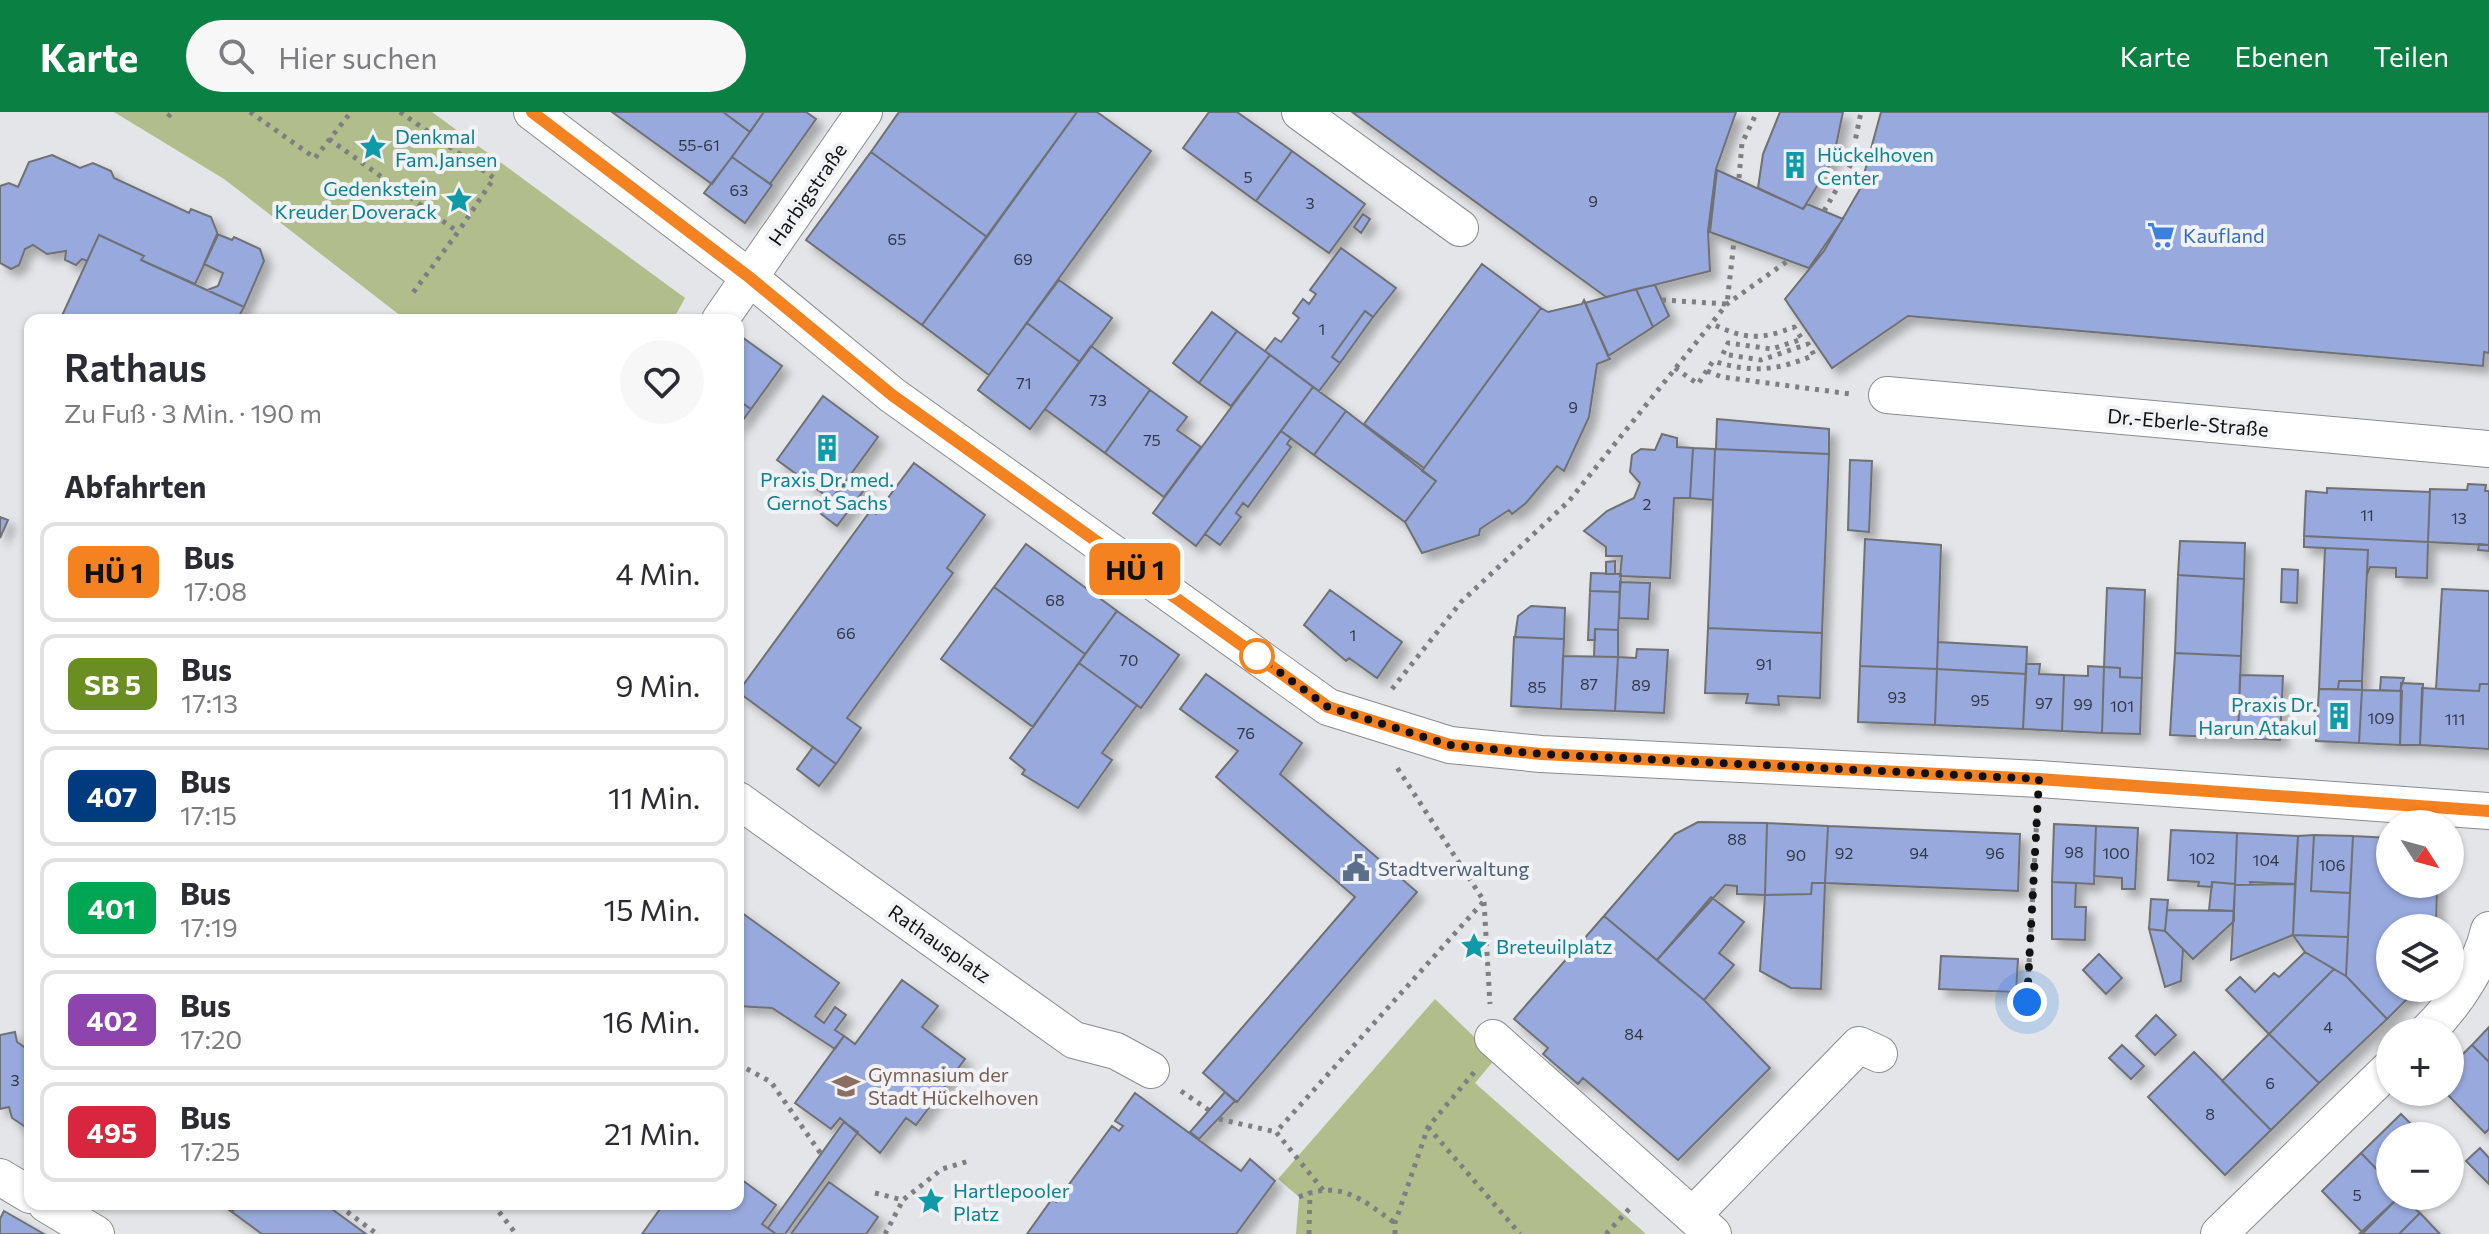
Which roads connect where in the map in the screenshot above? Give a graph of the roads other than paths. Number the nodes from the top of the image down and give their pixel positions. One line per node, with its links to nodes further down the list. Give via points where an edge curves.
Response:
1 (532, 112): 5 (street)
2 (864, 112): 5 (street, Harbigstraße)
3 (1300, 112): 4 (street)
4 (1460, 228)
5 (749, 277): 6 (street, Harbigstraße); 10 (street, via 892,395 1328,707 1450,745)
6 (724, 314)
7 (1887, 395): 8 (street, Dr.-Eberle-Straße)
8 (2489, 449)
9 (744, 804): 15 (street, Rathausplatz, via 1074,1040 1116,1051)
10 (2489, 811)
11 (2489, 930): 12 (street)
12 (2441, 1018)
13 (1496, 1041): 21 (street)
14 (1879, 1054): 21 (street, via 1859,1045)
15 (1151, 1070)
16 (2376, 1082): 22 (street)
17 (0, 1177): 18 (street)
18 (24, 1191)
19 (62, 1210): 20 (street)
20 (88, 1220)
21 (1703, 1224)
22 (2219, 1234)

